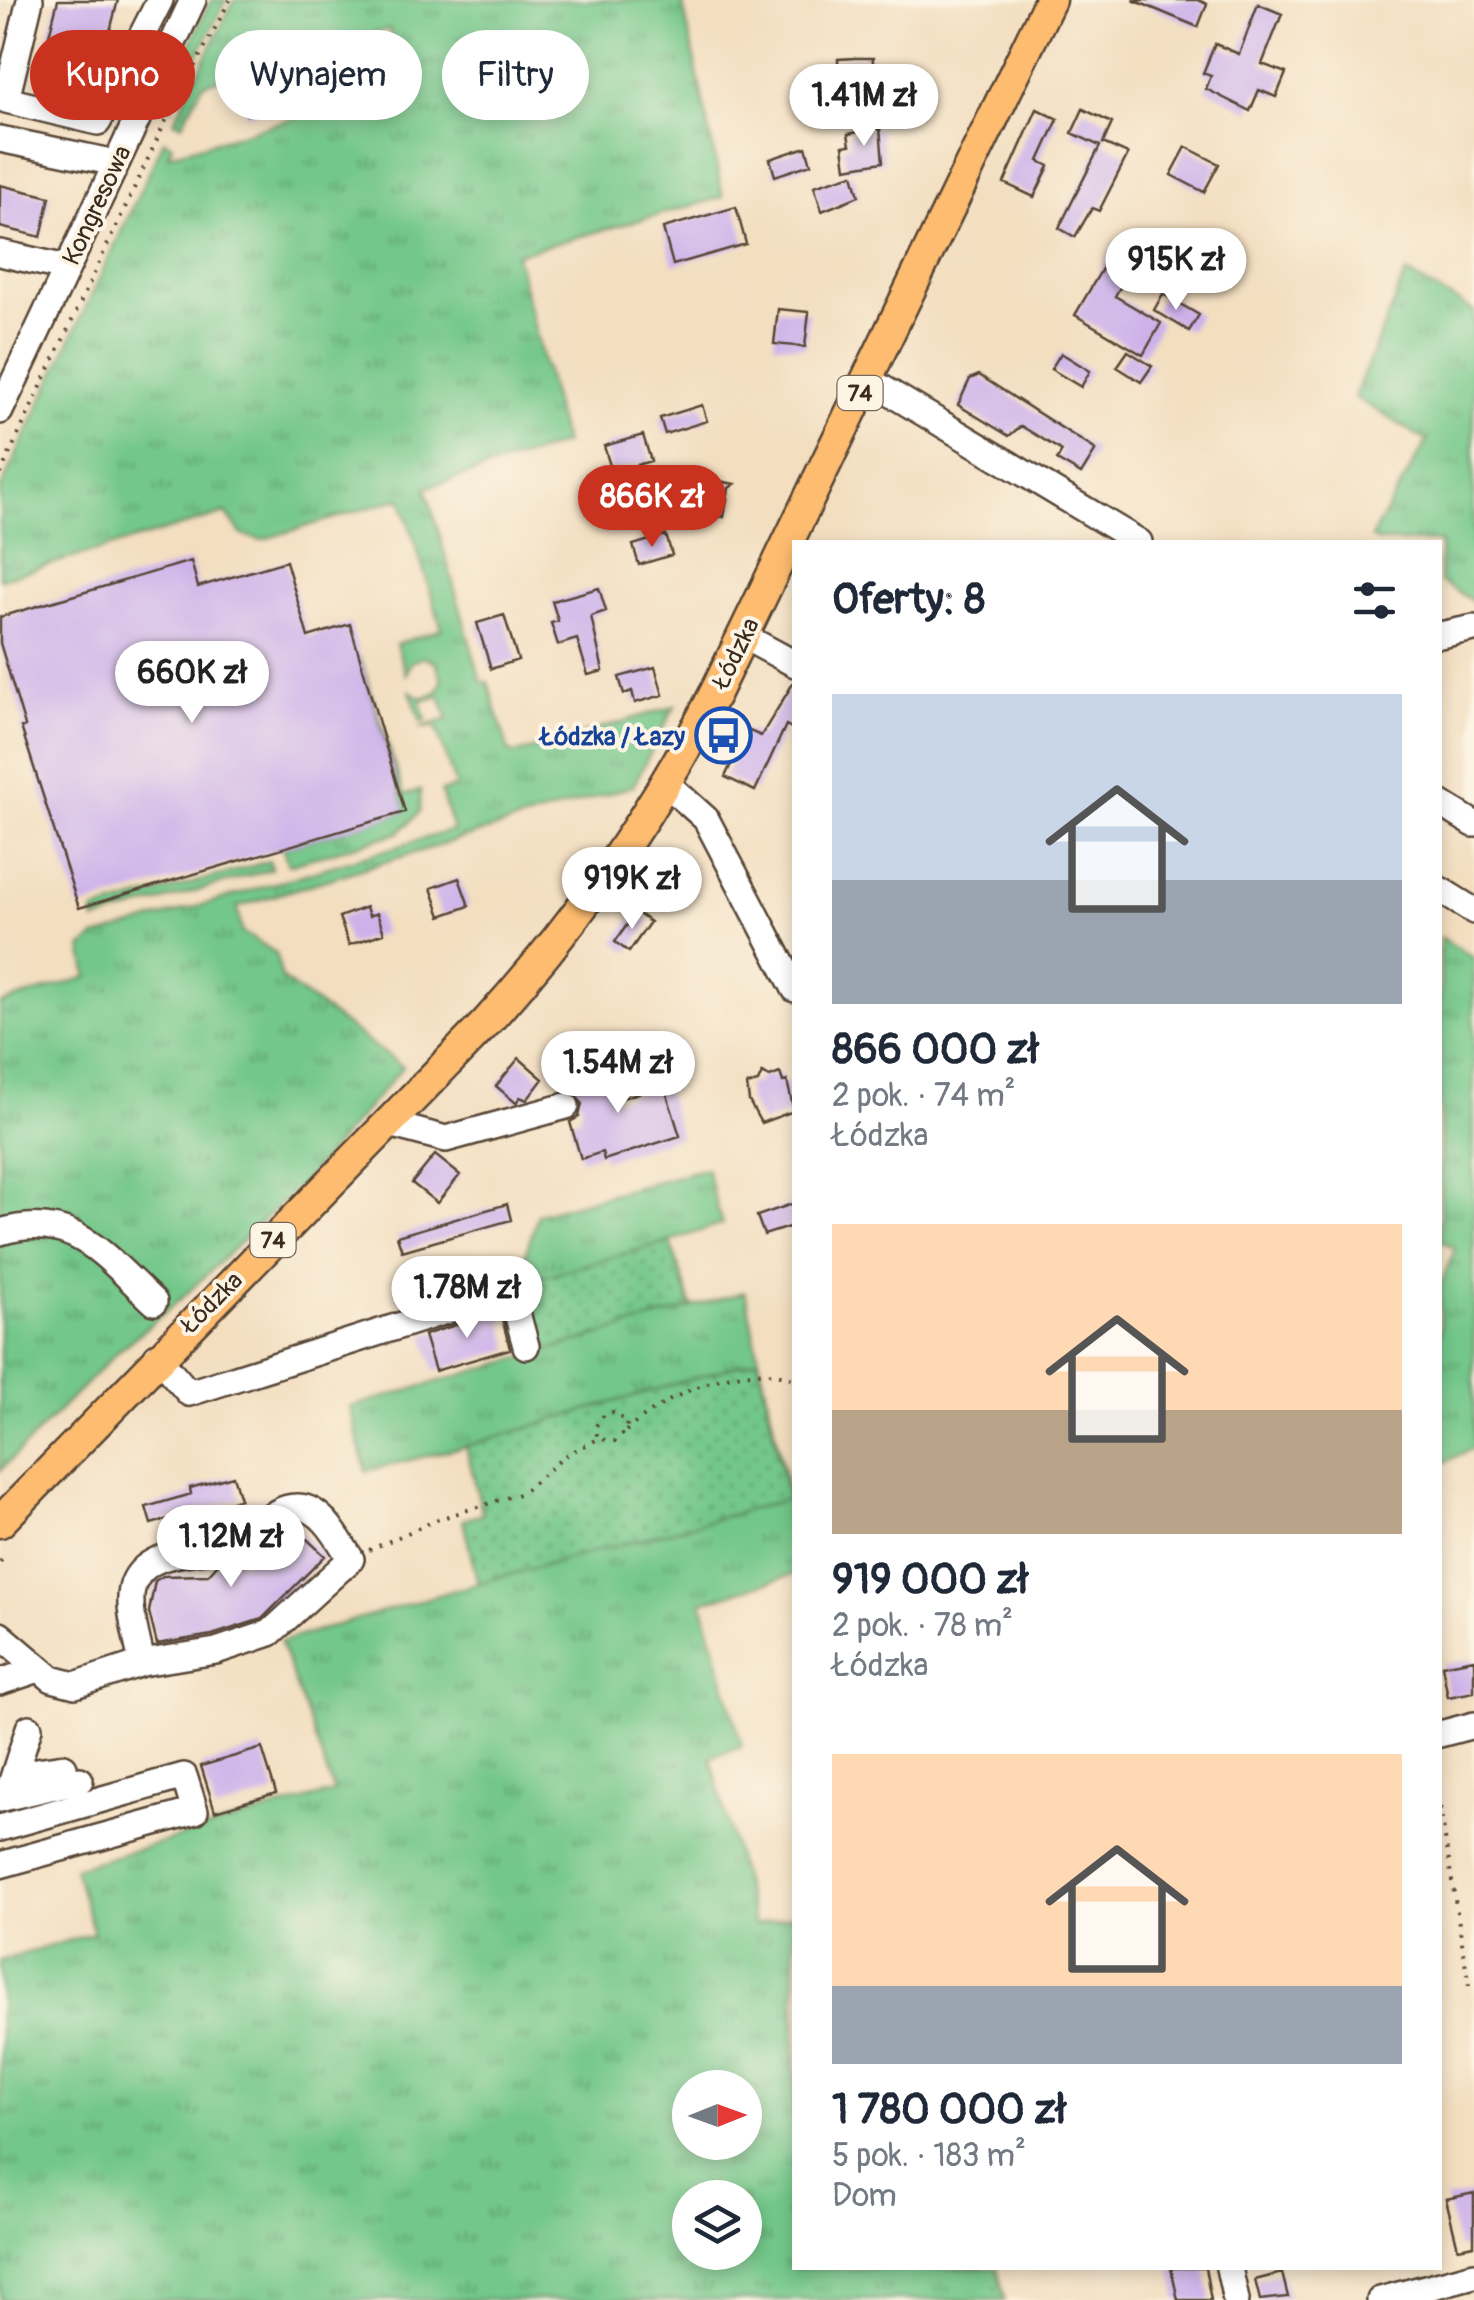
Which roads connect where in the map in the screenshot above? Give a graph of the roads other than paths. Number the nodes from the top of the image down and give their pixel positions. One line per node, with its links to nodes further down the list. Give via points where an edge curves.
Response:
1 (30, 0): 2 (street, via 6,100 98,122)
2 (160, 0)
3 (193, 0): 6 (street, Kongresowa)
4 (1050, 0): 9 (main road, Łódzka / 74)
5 (0, 139): 6 (street)
6 (116, 163): 8 (street, Kongresowa)
7 (0, 253): 8 (street)
8 (66, 268): 10 (street, Kongresowa)
9 (868, 379): 11 (street); 14 (main road, Łódzka / 74)
10 (0, 410)
11 (1135, 540)
12 (1474, 628): 13 (street)
13 (1442, 635)
14 (744, 636): 15 (street); 16 (main road, Łódzka / 74)
15 (792, 662)
16 (667, 784): 21 (street, via 706,819); 23 (main road, Łódzka / 74, via 550,950)
17 (1442, 804): 18 (street)
18 (1474, 824)
19 (1442, 891): 20 (street)
20 (1474, 911)
21 (792, 983)
22 (566, 1106): 23 (street, via 446,1139)
23 (388, 1124): 27 (main road, Łódzka / 74)
24 (0, 1232): 25 (street, via 42,1224 69,1230)
25 (154, 1302)
26 (526, 1346): 27 (street, via 514,1298 502,1293 189,1393)
27 (158, 1356): 28 (main road, Łódzka / 74)
28 (0, 1522)
29 (0, 1635): 31 (street)
30 (142, 1663): 30 (street, via 130,1590 137,1574 156,1560 242,1541 269,1516 296,1506 316,1511 351,1559 270,1633 216,1651); 31 (street, via 66,1686)
31 (39, 1669): 32 (street)
32 (0, 1682)
33 (1474, 1725): 35 (street)
34 (29, 1728): 37 (street)
35 (1442, 1733)
36 (72, 1773): 37 (street)
37 (8, 1790)
38 (0, 1828): 39 (street, via 184,1776 195,1810)
39 (0, 1865)
40 (1229, 2270): 42 (street)
41 (1474, 2275): 43 (street)
42 (1236, 2300)
43 (1380, 2300)

